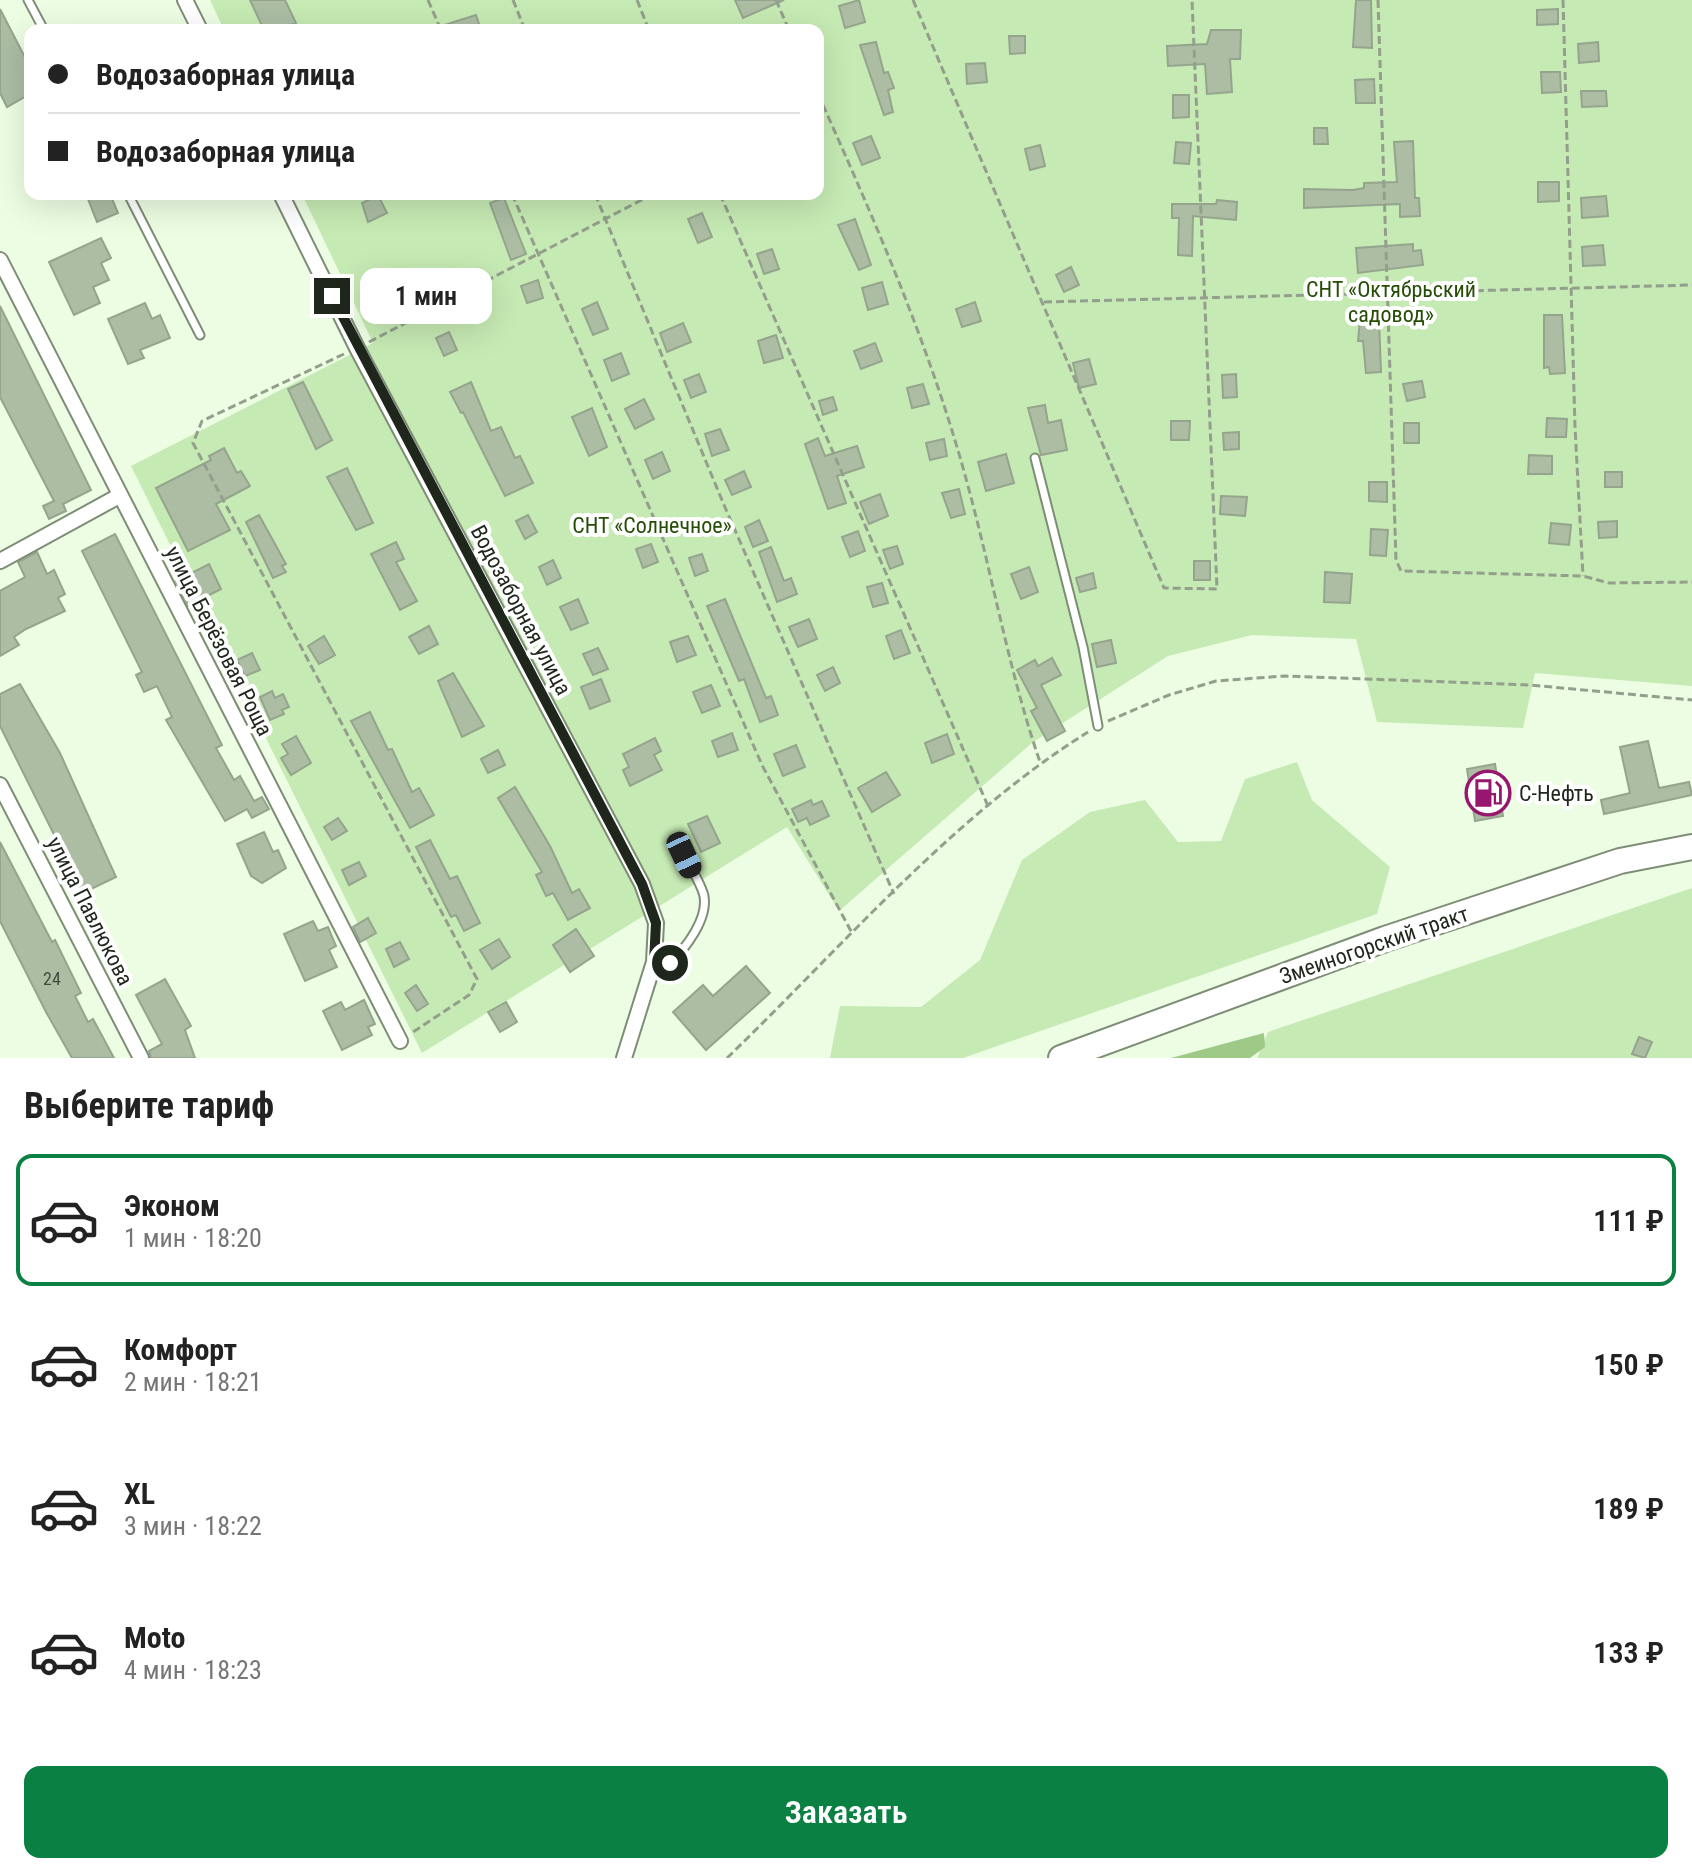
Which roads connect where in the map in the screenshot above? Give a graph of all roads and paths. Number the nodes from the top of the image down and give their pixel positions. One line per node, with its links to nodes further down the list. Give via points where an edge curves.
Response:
1 (28, 0): 11 (lane)
2 (185, 0): 12 (street)
3 (428, 0): 13 (path)
4 (513, 0): 14 (path)
5 (637, 0): 15 (path)
6 (776, 0): 16 (path)
7 (913, 0): 31 (path)
8 (1192, 0): 30 (path)
9 (1378, 0): 29 (path)
10 (1563, 0): 27 (path)
11 (41, 24)
12 (197, 24)
13 (438, 24)
14 (523, 24)
15 (647, 24)
16 (786, 24)
17 (824, 107): 41 (path, via 926,358 968,484 1022,710)
18 (131, 200): 32 (lane)
19 (284, 200): 33 (street, Водозаборная улица)
20 (515, 200): 25 (path)
21 (597, 200): 24 (path)
22 (641, 200): 24 (path)
23 (723, 200): 43 (path)
24 (605, 219): 25 (path); 46 (path)
25 (539, 256): 33 (path); 47 (path, via 762,765)
26 (0, 260): 35 (street, улица Берёзовая Роща)
27 (1574, 285): 28 (path); 29 (path); 37 (path)
28 (1692, 285)
29 (1389, 292): 30 (path); 37 (path, via 1396,560 1401,571)
30 (1204, 295): 31 (path); 31 (path, via 1217,589 1164,588)
31 (1042, 302)
32 (200, 335)
33 (357, 348): 48 (street, Водозаборная улица, via 642,884 656,923); 49 (path, via 202,421 193,443 477,979 469,995)
34 (1035, 458): 40 (lane)
35 (119, 496): 36 (street); 49 (street, улица Берёзовая Роща)
36 (0, 561)
37 (1583, 576): 38 (path, via 1609,583)
38 (1692, 582)
39 (1692, 700): 40 (path, via 1530,685 1285,676 1216,681)
40 (1098, 726): 41 (path)
41 (1040, 762): 43 (path)
42 (0, 785): 50 (street, улица Павлюкова)
43 (988, 806): 46 (path)
44 (1692, 847): 53 (highway, Змеиногорский тракт, via 1620,861 1385,939)
45 (684, 855): 48 (lane, via 704,897 697,927 670,963)
46 (894, 894): 47 (path)
47 (852, 933): 52 (path)
48 (654, 962): 51 (street, Водозаборная улица)
49 (400, 1041)
50 (141, 1058)
51 (624, 1058)
52 (727, 1058)
53 (1061, 1058)

